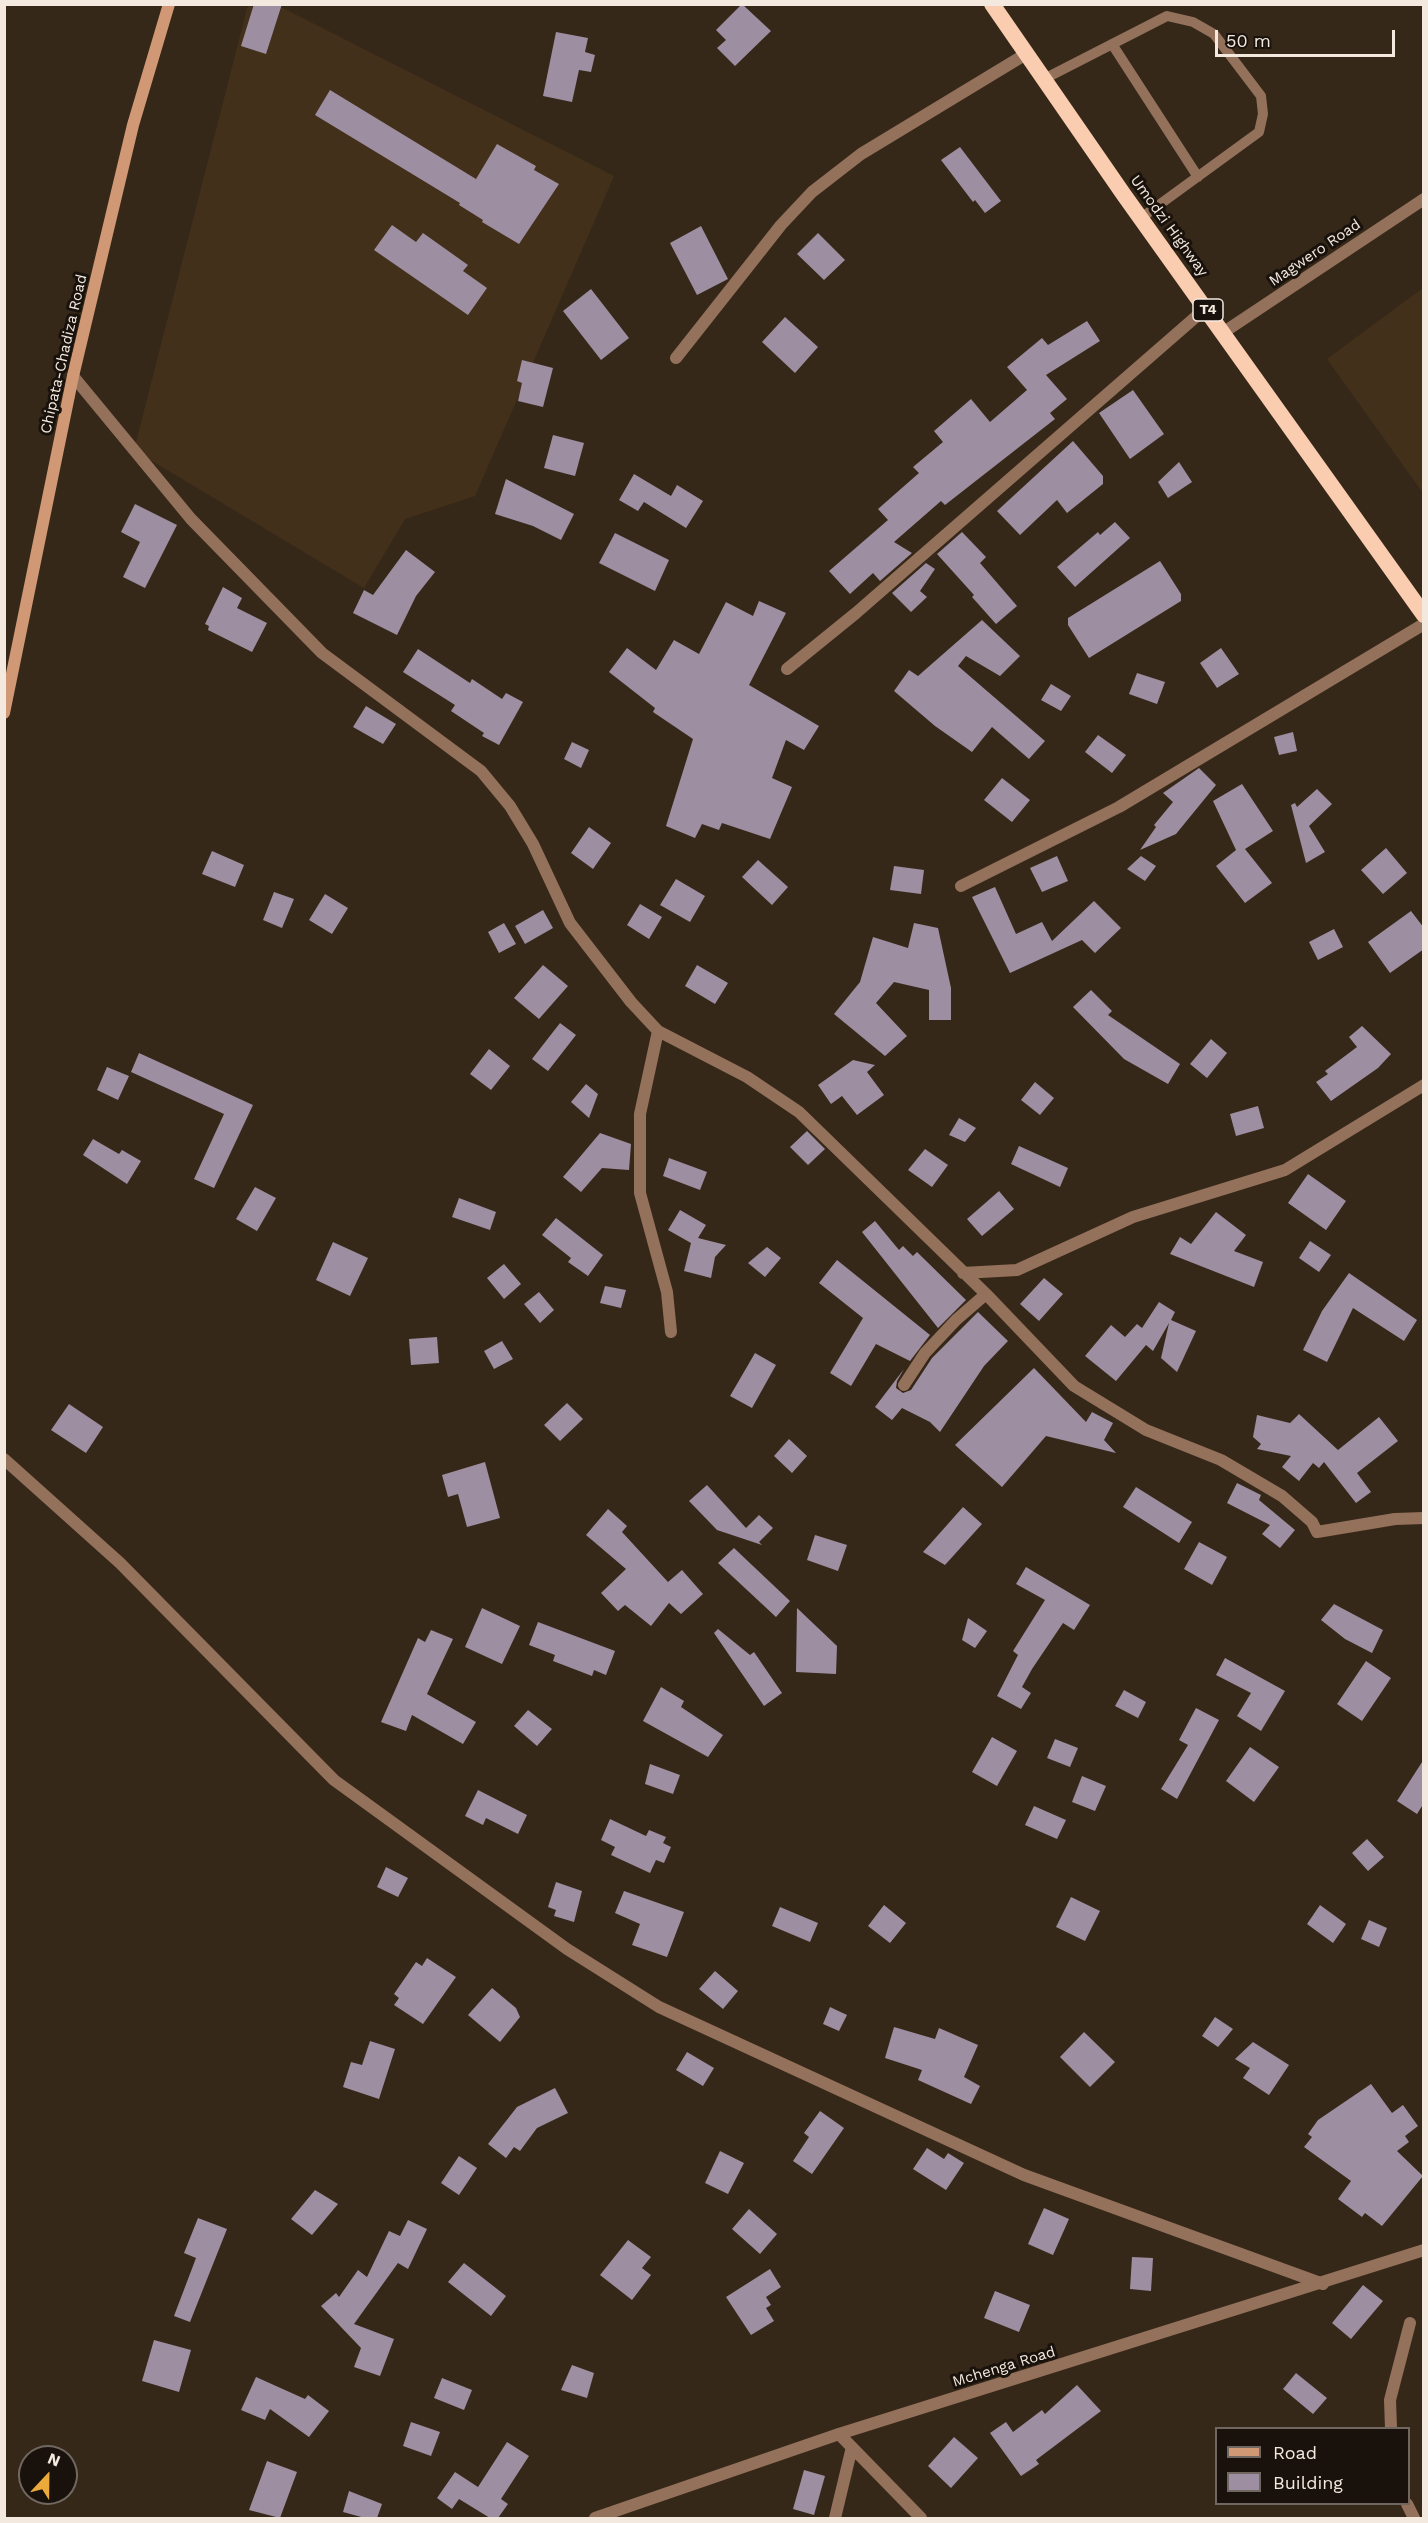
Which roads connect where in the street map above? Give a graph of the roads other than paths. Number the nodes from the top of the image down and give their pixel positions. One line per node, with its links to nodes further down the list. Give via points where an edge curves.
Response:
1 (170, 4): 12 (main road, Chipata-Chadiza Road, via 133,125)
2 (992, 4): 4 (highway, Umodzi Highway / T4)
3 (1112, 44): 5 (lane); 6 (lane); 6 (lane, via 1167,16 1193,22 1214,34 1261,96 1259,132)
4 (1026, 54): 5 (highway, Umodzi Highway / T4); 11 (street, via 861,154 812,192 781,225)
5 (1044, 79): 8 (highway, Umodzi Highway / T4)
6 (1198, 177): 8 (lane)
7 (1424, 199): 10 (street, Magwero Road)
8 (1141, 218): 9 (highway, Umodzi Highway / T4)
9 (1206, 308): 10 (highway, Umodzi Highway / T4); 15 (street)
10 (1224, 332): 13 (highway, Umodzi Highway / T4)
11 (676, 358)
12 (73, 376): 16 (main road, Chipata-Chadiza Road); 18 (street, via 191,519 322,653 482,771 533,844 570,923)
13 (1424, 615)
14 (1424, 624): 17 (street, via 1119,807)
15 (787, 669)
16 (4, 713)
17 (961, 886)
18 (658, 1031): 20 (street, via 747,1077 799,1112); 22 (street, via 640,1114 640,1193 667,1292)
19 (1424, 1084): 20 (street, via 1285,1170 1133,1217 1017,1270)
20 (963, 1273): 21 (street)
21 (986, 1294): 23 (street, via 925,1353); 25 (street, via 1074,1386 1146,1430 1221,1460 1282,1496 1312,1522 1317,1532)
22 (671, 1332)
23 (904, 1385)
24 (4, 1459): 27 (street, via 120,1563 334,1780 567,1949 659,2007 1024,2175)
25 (1424, 1518)
26 (1424, 2250): 27 (street, Mchenga Road)
27 (1323, 2284): 30 (street, Mchenga Road)
28 (1410, 2323): 29 (street, via 1390,2400)
29 (1391, 2427)
30 (839, 2434): 31 (street); 32 (street, Mchenga Road)
31 (852, 2447): 33 (street); 34 (street)
32 (595, 2518)
33 (835, 2518)
34 (921, 2518)

